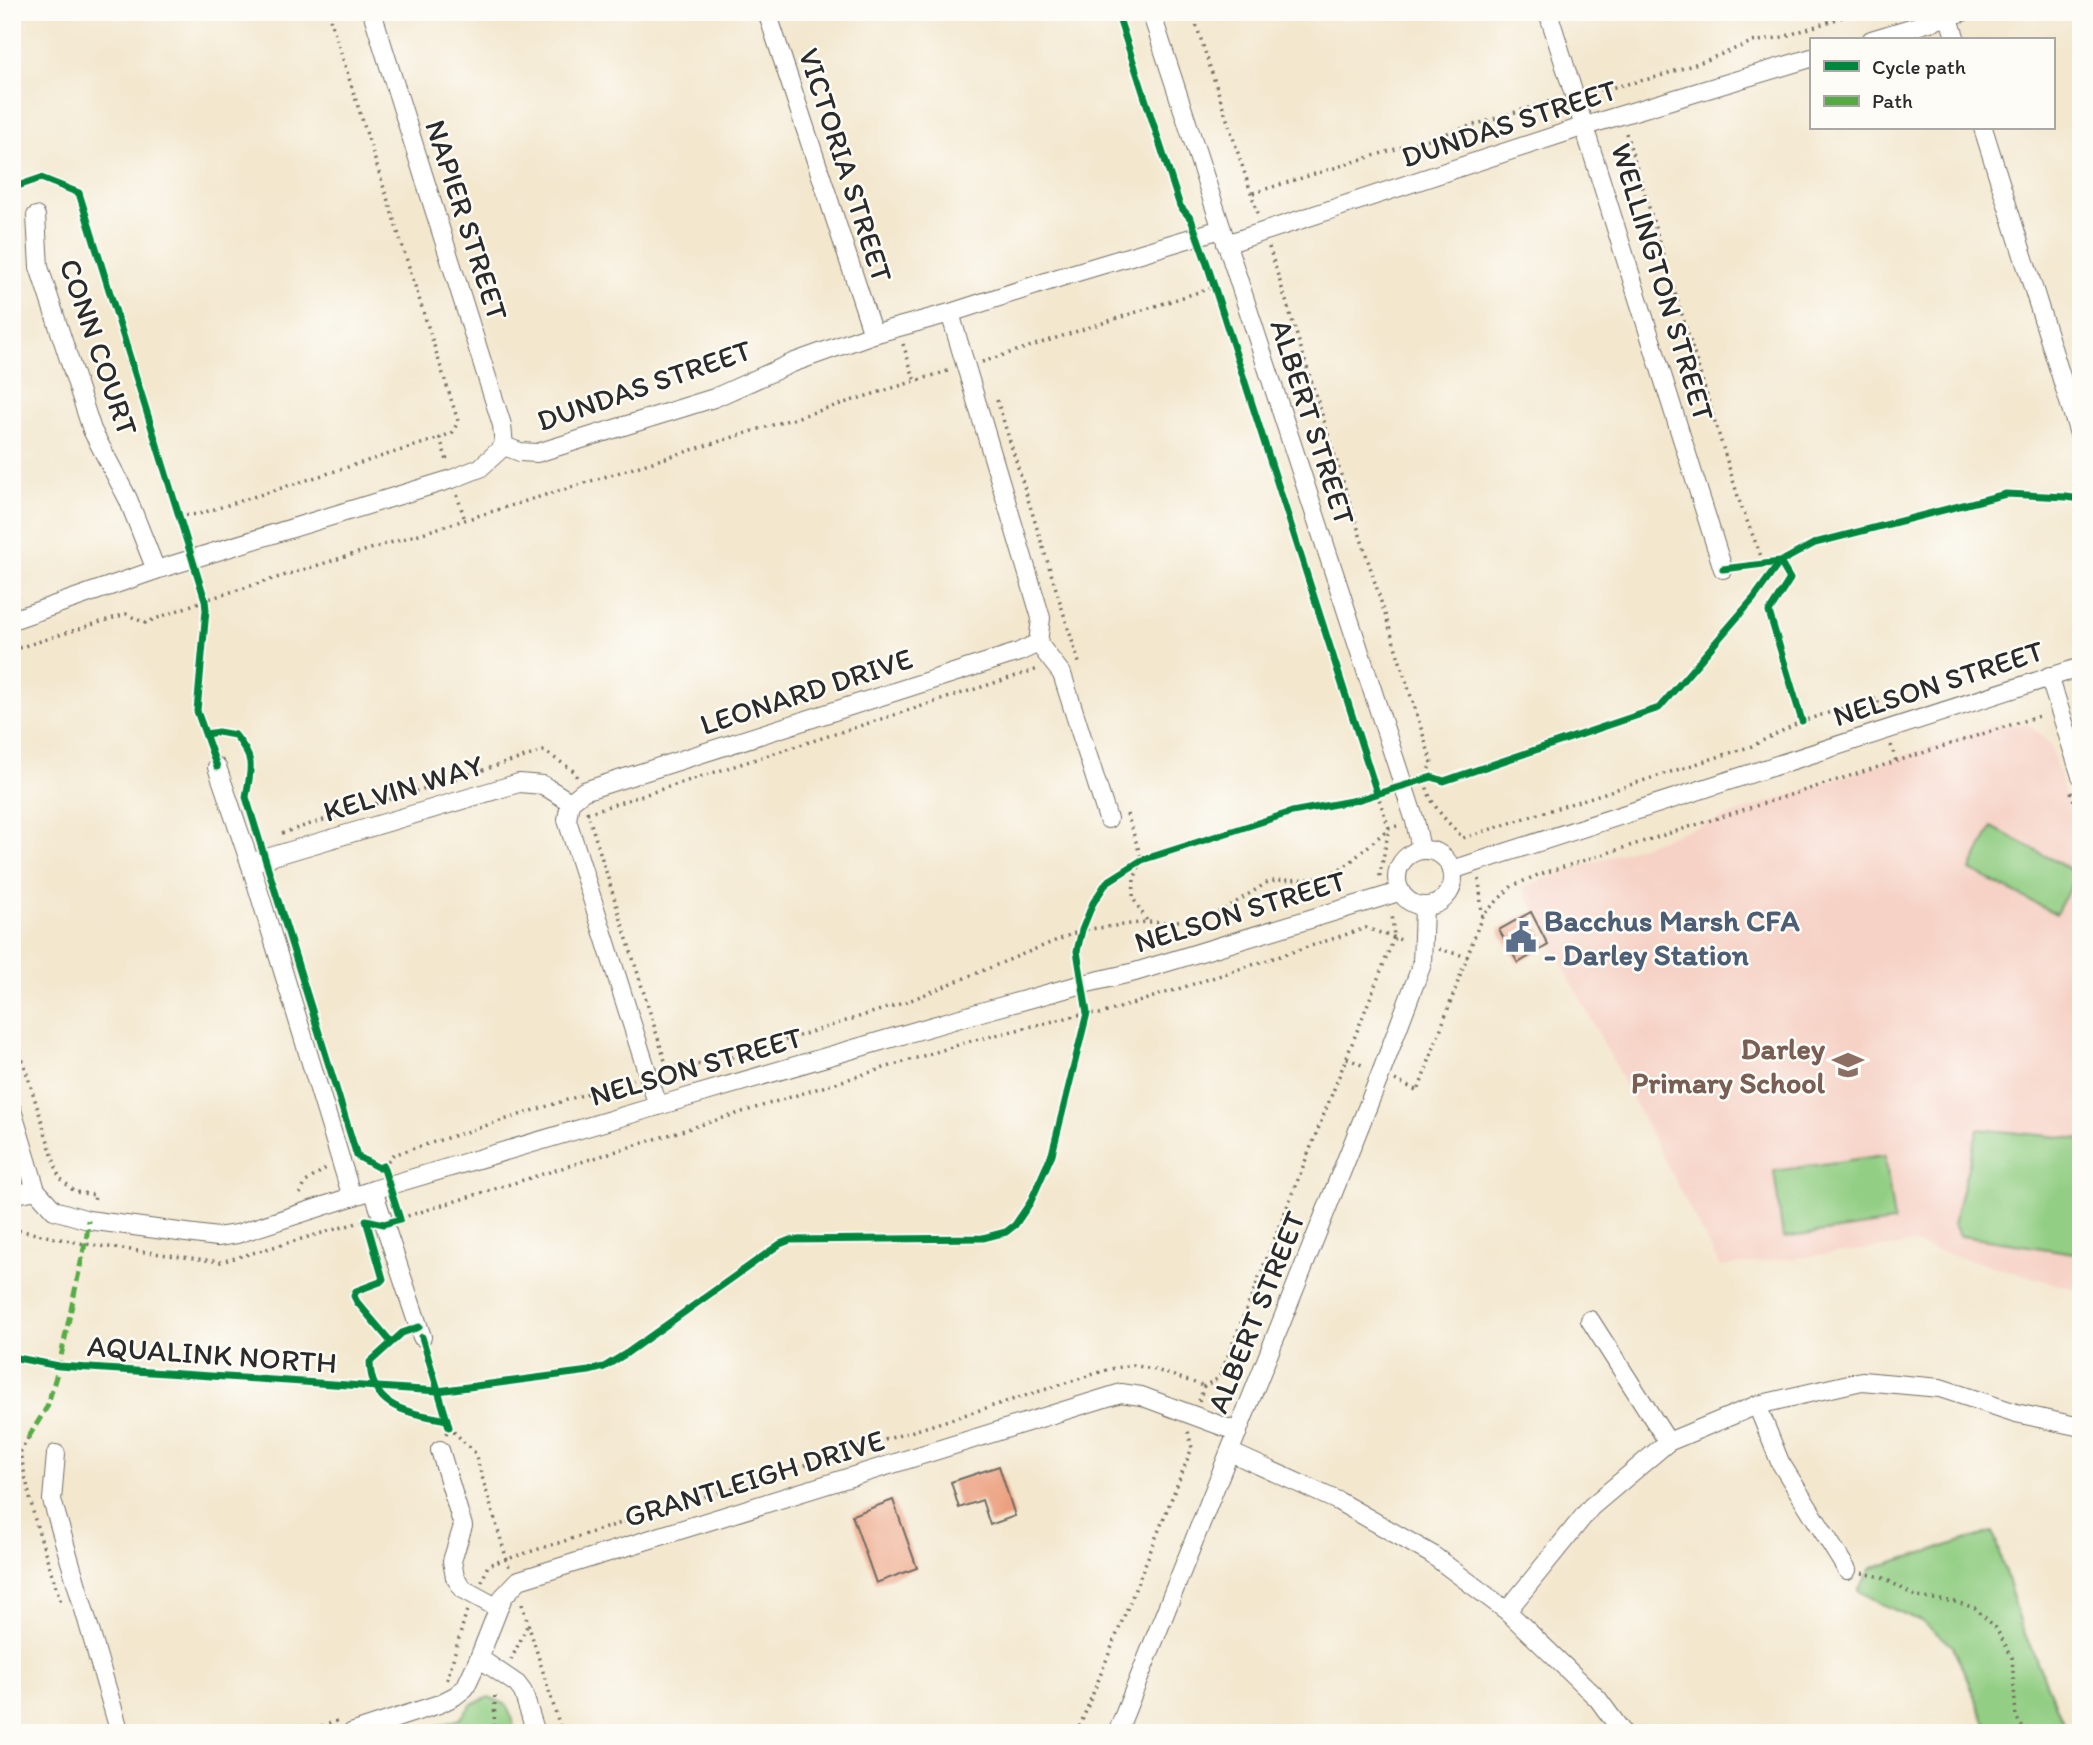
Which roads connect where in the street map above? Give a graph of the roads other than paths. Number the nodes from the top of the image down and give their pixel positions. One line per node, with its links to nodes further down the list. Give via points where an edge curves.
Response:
1 (372, 12): 16 (street, NAPIER STREET, via 502,425)
2 (768, 12): 14 (street, VICTORIA STREET)
3 (1151, 12): 12 (street, ALBERT STREET)
4 (1548, 12): 9 (street, WELLINGTON STREET)
5 (1953, 14): 6 (street); 7 (street)
6 (1877, 38)
7 (1956, 38)
8 (1810, 58): 9 (street, DUNDAS STREET)
9 (1585, 126): 12 (street, DUNDAS STREET, via 1264,232); 17 (street, WELLINGTON STREET)
10 (1984, 130): 15 (street)
11 (36, 216): 18 (street, CONN COURT, via 40,267 92,430 128,499)
12 (1224, 237): 13 (street, DUNDAS STREET, via 1061,277); 27 (street, ALBERT STREET)
13 (950, 313): 14 (street, DUNDAS STREET); 20 (street, via 1041,618)
14 (873, 334): 16 (street, DUNDAS STREET, via 714,398 537,453)
15 (2081, 440)
16 (504, 446): 18 (street, DUNDAS STREET, via 480,468 452,479)
17 (1723, 569)
18 (156, 570): 19 (street, DUNDAS STREET)
19 (12, 620)
20 (1038, 643): 25 (street, LEONARD DRIVE); 26 (street, via 1062,674)
21 (2081, 667): 22 (street, NELSON STREET)
22 (2049, 676): 24 (street); 29 (street, NELSON STREET)
23 (217, 767): 28 (street)
24 (2081, 776)
25 (577, 797): 28 (street, KELVIN WAY, via 543,785 519,783); 32 (street, via 567,820)
26 (1108, 819)
27 (1421, 849): 29 (street, via 1440,854); 30 (street, via 1399,865)
28 (250, 863): 37 (street)
29 (1452, 870): 31 (street, via 1448,894)
30 (1393, 894): 31 (street); 32 (street, NELSON STREET)
31 (1424, 907): 42 (street, ALBERT STREET, via 1422,964)
32 (658, 1106): 34 (street, NELSON STREET)
33 (12, 1110): 35 (street)
34 (381, 1188): 37 (street, NELSON STREET); 39 (street, via 384,1224)
35 (36, 1190): 36 (street); 37 (street, NELSON STREET, via 54,1210 88,1220 225,1236)
36 (12, 1195)
37 (352, 1197)
38 (1590, 1320): 43 (street)
39 (422, 1337)
40 (1757, 1405): 41 (street, via 1862,1381 1940,1388 2016,1413); 43 (street); 47 (street, via 1780,1462)
41 (2081, 1427)
42 (1238, 1433): 45 (street, ALBERT STREET); 48 (street, GRANTLEIGH DRIVE, via 1141,1396 1121,1393 519,1580)
43 (1668, 1442): 49 (street, via 1591,1507)
44 (440, 1450): 48 (street, via 463,1525 452,1561 455,1577 463,1589)
45 (1230, 1452): 49 (street, via 1338,1501 1431,1553); 54 (street, ALBERT STREET)
46 (56, 1454): 51 (street, via 52,1500)
47 (1847, 1570)
48 (498, 1608): 50 (street, GRANTLEIGH DRIVE)
49 (1507, 1611): 55 (street, via 1598,1699)
50 (479, 1658): 52 (street, GRANTLEIGH DRIVE, via 465,1688 455,1696); 53 (street, via 517,1684)
51 (120, 1733)
52 (351, 1733)
53 (536, 1733)
54 (1117, 1733)
55 (1623, 1733)

